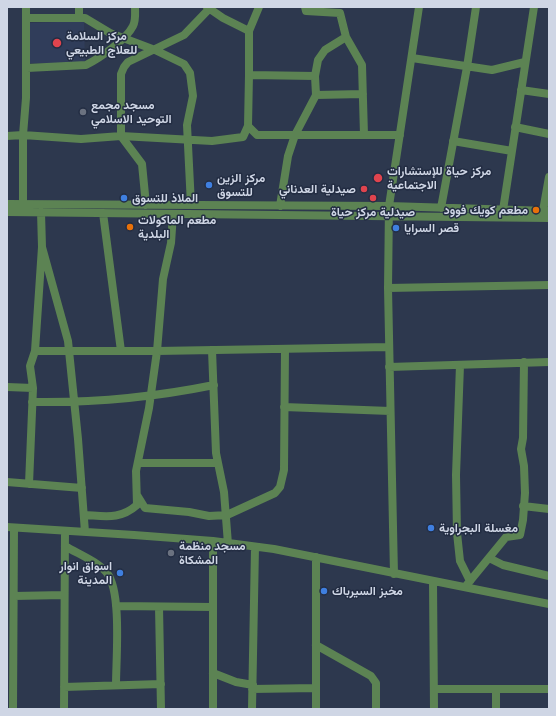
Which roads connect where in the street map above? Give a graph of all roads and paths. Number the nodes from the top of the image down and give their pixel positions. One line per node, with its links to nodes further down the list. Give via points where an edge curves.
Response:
1 (26, 7): 11 (street)
2 (79, 7): 10 (street)
3 (134, 7): 14 (street, via 134,24)
4 (259, 7): 12 (street)
5 (305, 7): 13 (street, via 306,11 340,13)
6 (419, 7): 16 (street)
7 (476, 7): 18 (street)
8 (534, 7): 17 (street)
9 (208, 8): 12 (street); 15 (street, via 184,35)
10 (79, 17): 11 (street); 14 (street)
11 (26, 18): 19 (street)
12 (249, 30): 20 (street)
13 (346, 38): 21 (street, via 321,54); 23 (street, via 362,65)
14 (123, 39): 15 (street); 19 (street, via 86,65)
15 (155, 50): 33 (street, via 128,62 121,74); 35 (street, via 184,64 190,73 193,96 188,120)
16 (412, 58): 18 (street); 34 (street)
17 (525, 62): 18 (street, via 499,69); 22 (street)
18 (467, 67): 36 (street)
19 (27, 68): 29 (street)
20 (249, 75): 21 (street); 26 (street)
21 (314, 76): 25 (street)
22 (521, 90): 24 (street); 27 (street)
23 (363, 94): 25 (street); 31 (street)
24 (549, 94)
25 (316, 95): 30 (street)
26 (248, 126): 30 (street, via 257,135); 35 (street, via 243,137)
27 (515, 127): 28 (street); 37 (street)
28 (549, 134)
29 (23, 135): 32 (street); 33 (street, via 81,138); 40 (street)
30 (295, 135): 31 (street); 43 (street, via 284,170)
31 (364, 135): 34 (street)
32 (7, 136)
33 (121, 136): 35 (street); 41 (street, via 142,164)
34 (400, 136): 44 (street)
35 (188, 139): 42 (street)
36 (453, 140): 37 (street); 45 (street)
37 (512, 152): 46 (street)
38 (549, 177): 47 (street)
39 (7, 204): 40 (street)
40 (23, 205): 41 (street)
41 (146, 205): 42 (street)
42 (191, 205): 43 (street)
43 (280, 206): 44 (street)
44 (389, 206): 45 (street); 52 (street)
45 (441, 208): 46 (street)
46 (503, 210): 47 (street)
47 (546, 211)
48 (7, 212): 49 (street)
49 (41, 212): 50 (street); 54 (street)
50 (103, 213): 51 (street); 61 (street)
51 (173, 214): 52 (street); 63 (street, via 171,243 163,279)
52 (388, 216): 53 (street); 56 (street)
53 (549, 218)
54 (42, 247): 60 (street); 62 (street, via 66,330)
55 (549, 285): 56 (street)
56 (388, 288): 57 (street)
57 (389, 347): 58 (street); 67 (street)
58 (285, 349): 59 (street); 74 (street)
59 (212, 350): 63 (street); 68 (street)
60 (35, 351): 62 (street); 70 (street, via 30,366)
61 (121, 351): 62 (street); 63 (street)
62 (69, 352): 73 (street)
63 (157, 352): 71 (street)
64 (524, 362): 65 (street); 66 (street); 82 (street, via 523,438 520,450 524,466)
65 (549, 362)
66 (460, 365): 67 (street); 98 (street, via 456,475 457,533 460,561)
67 (389, 366): 75 (street)
68 (214, 385): 71 (street); 77 (street, via 215,445)
69 (7, 387): 70 (street)
70 (33, 388): 72 (street)
71 (150, 394): 73 (street); 76 (street)
72 (32, 402): 73 (street); 79 (street)
73 (75, 403): 80 (street)
74 (284, 407): 75 (street); 85 (street, via 284,470 280,487 275,493)
75 (390, 411): 95 (street)
76 (138, 463): 77 (street); 81 (street)
77 (218, 463): 85 (street)
78 (7, 482): 79 (street)
79 (29, 484): 80 (street)
80 (82, 488): 84 (street)
81 (137, 495): 84 (street, via 137,505 124,514); 85 (street, via 145,508 203,516)
82 (523, 506): 83 (street); 94 (street, via 520,535 506,538)
83 (549, 508)
84 (84, 515): 88 (street)
85 (227, 515): 90 (street)
86 (11, 528): 87 (street); 100 (street)
87 (65, 531): 88 (street); 91 (street)
88 (85, 532): 89 (street)
89 (213, 542): 90 (street); 104 (street)
90 (228, 544): 92 (street)
91 (65, 546): 99 (street); 102 (street, via 107,572 113,584)
92 (255, 547): 93 (street); 110 (street)
93 (316, 557): 95 (street); 105 (street)
94 (489, 558): 96 (street, via 503,565); 98 (street)
95 (394, 574): 97 (street)
96 (549, 576)
97 (432, 581): 98 (street); 112 (street)
98 (467, 584): 101 (street)
99 (64, 595): 100 (street); 109 (street)
100 (14, 596): 115 (street)
101 (549, 604)
102 (116, 606): 103 (street); 108 (street)
103 (159, 607): 104 (street); 107 (street)
104 (213, 607): 106 (street)
105 (316, 645): 111 (street); 121 (street, via 372,676 376,683)
106 (213, 673): 110 (street); 118 (street)
107 (161, 684): 108 (street); 117 (street)
108 (116, 685): 109 (street)
109 (64, 686): 116 (street)
110 (252, 687): 111 (street); 119 (street)
111 (316, 688): 120 (street)
112 (434, 689): 114 (street); 122 (street)
113 (549, 689): 114 (street)
114 (496, 690): 123 (street)
115 (12, 709)
116 (64, 709)
117 (161, 709)
118 (213, 709)
119 (252, 709)
120 (316, 709)
121 (376, 709)
122 (434, 709)
123 (496, 709)

